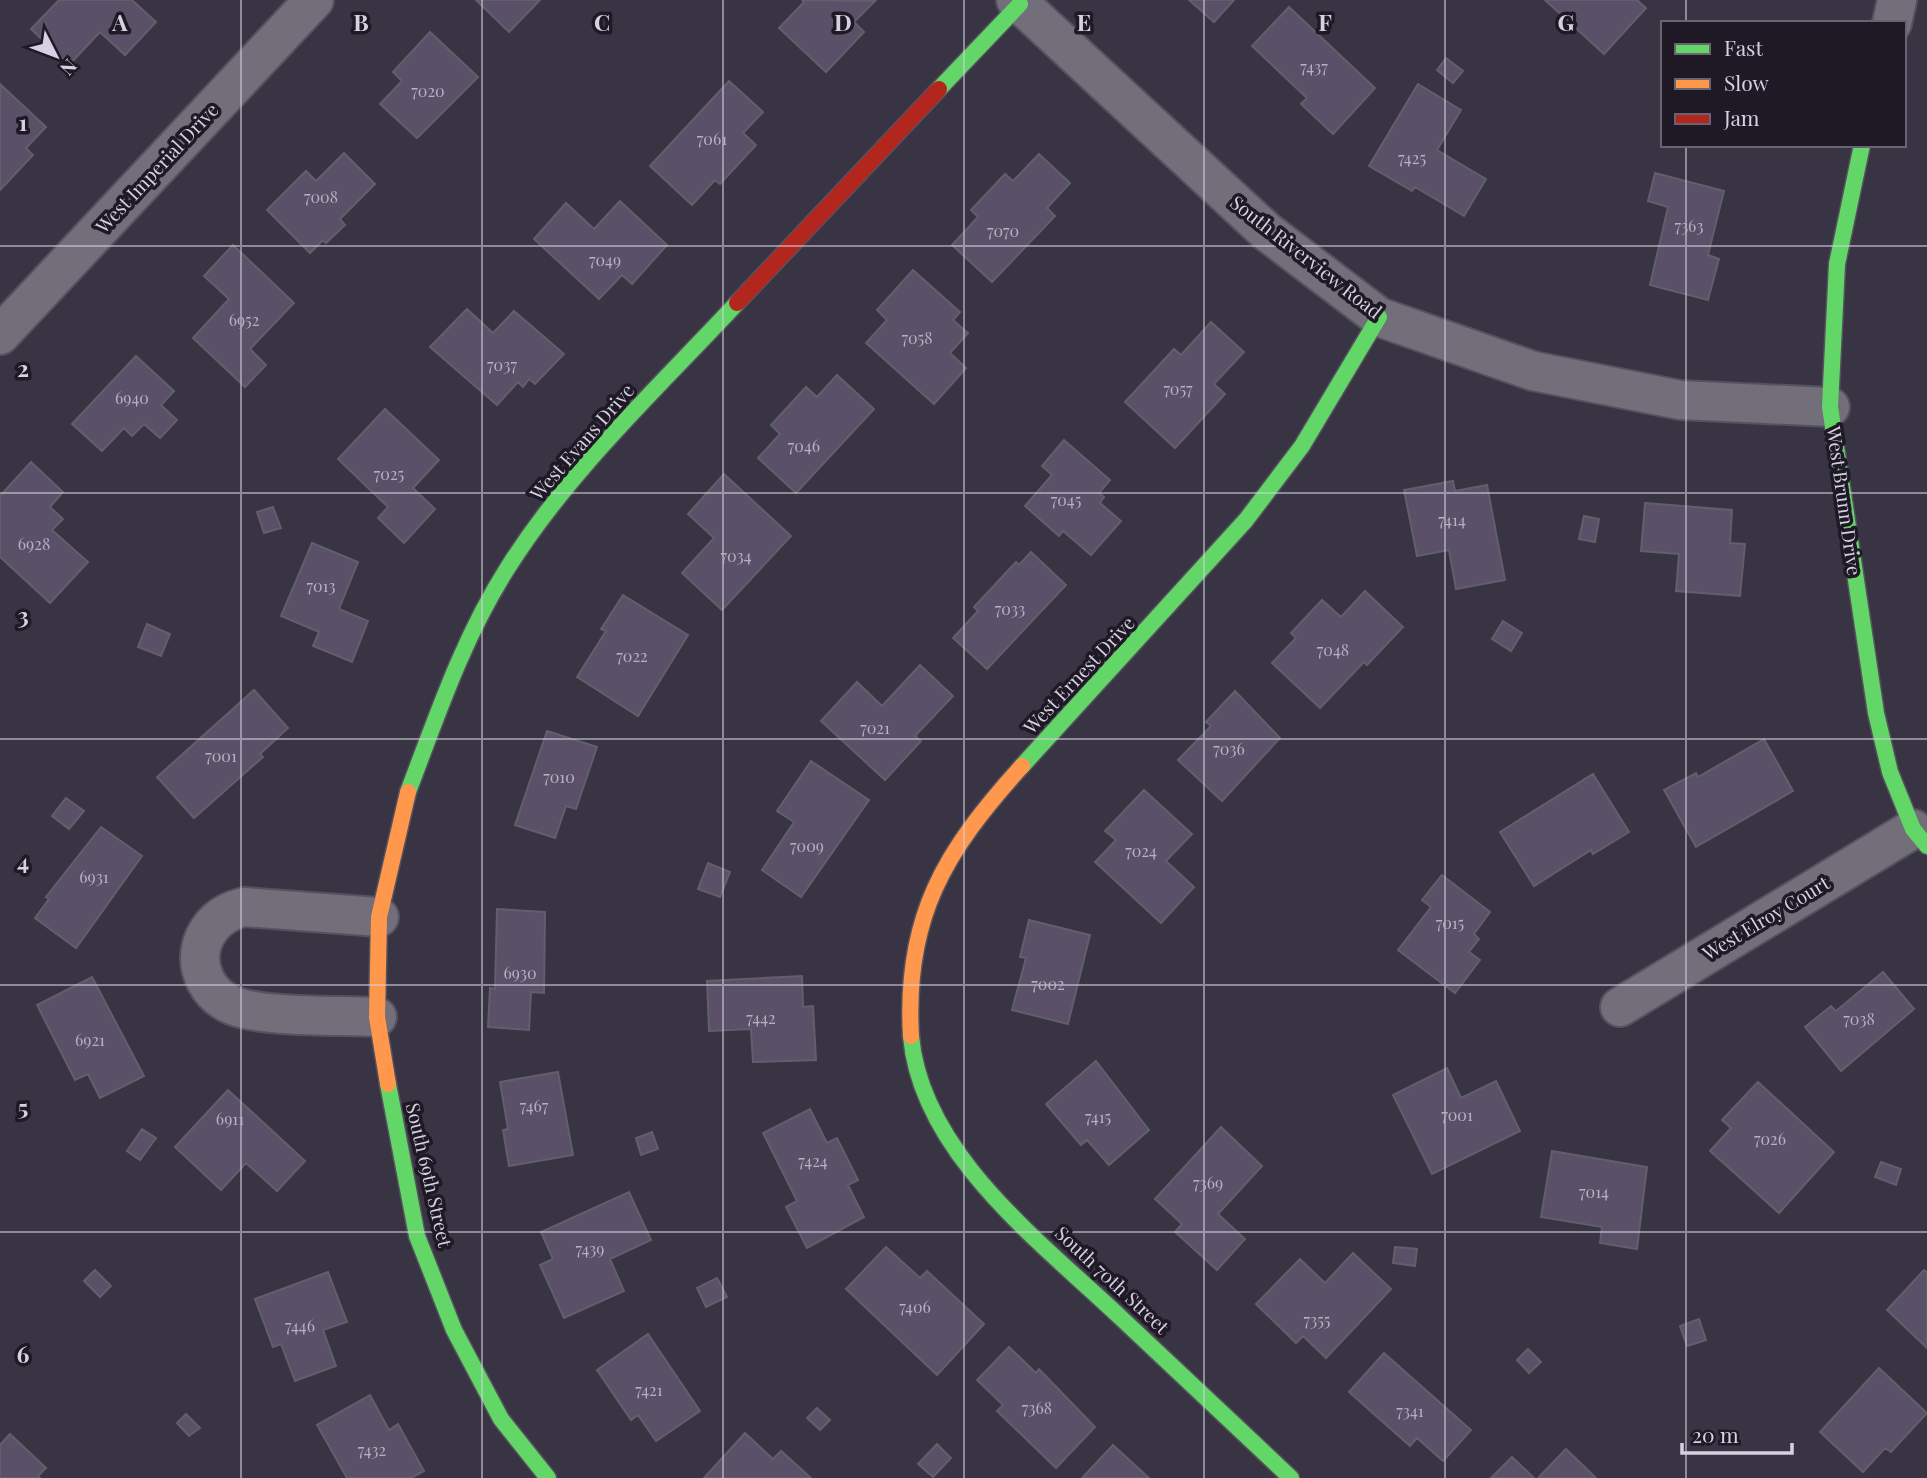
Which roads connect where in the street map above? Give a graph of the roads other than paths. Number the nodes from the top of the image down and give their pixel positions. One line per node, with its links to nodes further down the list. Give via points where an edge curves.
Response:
1 (314, 0): 7 (street, West Imperial Drive)
2 (1897, 0): 4 (street)
3 (1018, 2): 6 (street, South Riverview Road, via 1266,231); 10 (street, West Evans Drive, via 583,467 539,522 507,568 463,648 438,709 407,794)
4 (1892, 21)
5 (1862, 147): 8 (street, West Brunn Drive, via 1837,264)
6 (1379, 317): 8 (street, South Riverview Road, via 1533,371 1667,398); 13 (street, West Ernest Drive, via 1302,446 1246,520 955,845 927,902 916,935 910,978 909,1024 915,1065)
7 (0, 335)
8 (1830, 407): 9 (street, West Brunn Drive, via 1875,713 1890,772)
9 (1920, 838): 11 (street, West Elroy Court)
10 (380, 917): 12 (street, West Evans Drive); 12 (street, via 244,907 228,911 213,924 199,960 204,980 231,1005 254,1011)
11 (1620, 1007)
12 (377, 1017): 14 (street, South 69th Street, via 417,1236 454,1330 501,1419)
13 (927, 1094): 15 (street, South 70th Street, via 956,1150 991,1195)
14 (548, 1478)
15 (1291, 1478)

